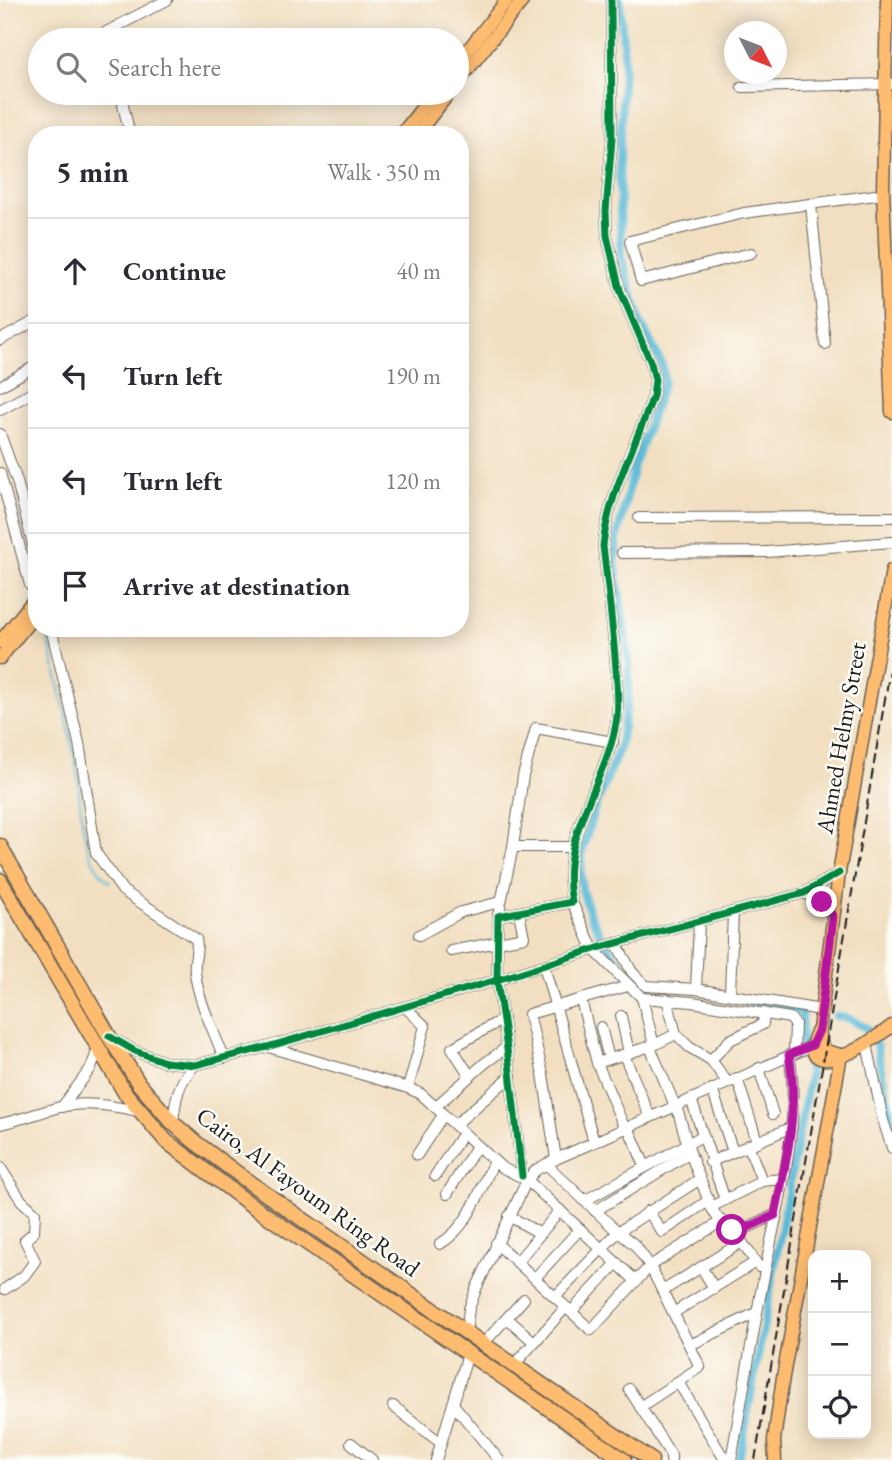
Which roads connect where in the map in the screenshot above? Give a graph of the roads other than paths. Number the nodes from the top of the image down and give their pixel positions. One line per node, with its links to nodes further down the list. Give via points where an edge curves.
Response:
1 (167, 0): 7 (street)
2 (507, 0): 6 (main road)
3 (523, 0): 6 (main road)
4 (611, 0): 49 (street, via 607,236 620,290 646,346 655,380 604,531 617,692)
5 (887, 0): 8 (main road)
6 (495, 25): 9 (main road)
7 (121, 28)
8 (889, 29): 11 (main road)
9 (482, 41): 10 (main road); 12 (main road)
10 (469, 53)
11 (889, 59): 13 (main road)
12 (469, 63)
13 (889, 84): 14 (street); 18 (main road)
14 (742, 87)
15 (123, 105): 19 (street)
16 (425, 105): 20 (main road)
17 (440, 105): 21 (main road)
18 (889, 111): 22 (main road)
19 (128, 126)
20 (408, 126)
21 (423, 126)
22 (886, 191): 23 (street); 24 (main road)
23 (811, 205): 25 (street, via 744,214 630,241 640,281); 29 (street)
24 (888, 234): 26 (main road)
25 (751, 253)
26 (889, 273): 34 (main road)
27 (28, 325): 28 (street)
28 (0, 340)
29 (825, 344)
30 (28, 370): 31 (street)
31 (0, 386)
32 (28, 395): 33 (street)
33 (0, 410)
34 (892, 412)
35 (0, 434): 39 (street)
36 (0, 473): 43 (street)
37 (892, 516): 38 (street)
38 (639, 518)
39 (28, 525)
40 (892, 542): 41 (street, via 767,552)
41 (622, 553)
42 (892, 570): 53 (main road, Ahmed Helmy Street)
43 (28, 578)
44 (28, 606): 47 (main road)
45 (28, 623): 48 (main road)
46 (53, 637): 95 (street, via 79,743 96,853 123,891 195,939 194,971)
47 (0, 642)
48 (0, 658)
49 (613, 742): 51 (street, via 536,728 523,776); 52 (street)
50 (0, 846): 54 (highway, Cairo, Al Fayoum Ring Road)
51 (513, 847): 52 (street); 57 (street)
52 (573, 847): 58 (street, via 568,874)
53 (839, 873): 56 (street); 62 (main road, Ahmed Helmy Street)
54 (19, 878): 55 (highway); 86 (highway, Cairo, Al Fayoum Ring Road)
55 (2, 883): 92 (highway, Cairo, Al Fayoum Ring Road)
56 (804, 893): 59 (street); 62 (street, via 822,902)
57 (500, 902): 61 (street); 64 (street, via 461,912)
58 (572, 902): 60 (street); 67 (street)
59 (733, 912): 63 (street); 73 (street)
60 (519, 913): 61 (street); 65 (street, via 524,937)
61 (498, 916): 65 (street)
62 (833, 917): 79 (main road, Ahmed Helmy Street)
63 (699, 922): 66 (street); 72 (street)
64 (419, 935)
65 (496, 942): 68 (street); 70 (street)
66 (613, 944): 67 (street); 72 (street, via 646,986)
67 (596, 949): 69 (street); 71 (street)
68 (451, 951)
69 (544, 966): 70 (street); 77 (street)
70 (497, 980): 78 (street); 82 (street)
71 (628, 986): 74 (street); 76 (street)
72 (696, 989): 73 (street)
73 (730, 994): 79 (street)
74 (642, 998): 75 (street); 88 (street)
75 (667, 999): 80 (street); 85 (street)
76 (581, 1000): 77 (street); 98 (street)
77 (555, 1006): 119 (street); 126 (street, via 529,1014)
78 (405, 1007): 90 (street); 104 (street, via 425,1026)
79 (821, 1010): 89 (main road, Ahmed Helmy Street)
80 (764, 1013): 89 (street, via 793,1020); 97 (street, via 763,1024 730,1040)
81 (621, 1016): 93 (street)
82 (503, 1019): 91 (street); 101 (street, via 452,1048)
83 (601, 1027): 96 (street)
84 (889, 1030): 87 (main road)
85 (676, 1034): 88 (street); 97 (street)
86 (109, 1036): 99 (street, via 164,1062); 113 (highway, Cairo, Al Fayoum Ring Road, via 139,1084)
87 (867, 1044): 94 (main road); 123 (street)
88 (652, 1046): 93 (street); 107 (street)
89 (805, 1046): 94 (main road, via 820,1058); 100 (street); 115 (street, via 794,1087)
90 (267, 1047): 95 (street); 104 (street)
91 (507, 1047): 101 (street); 102 (street)
92 (98, 1049): 108 (street, via 87,1075); 109 (highway, Cairo, Al Fayoum Ring Road)
93 (627, 1054): 96 (street); 112 (street)
94 (841, 1055): 193 (main road, via 783,1377)
95 (224, 1058): 99 (street)
96 (609, 1059): 98 (street)
97 (711, 1059): 103 (street)
98 (597, 1063): 116 (street)
99 (195, 1065): 113 (street, via 178,1089)
100 (759, 1068): 103 (street); 111 (street)
101 (470, 1076): 110 (street)
102 (511, 1076): 117 (street); 133 (street)
103 (732, 1080): 105 (street); 120 (street)
104 (408, 1088): 110 (street)
105 (712, 1089): 106 (street); 124 (street)
106 (691, 1099): 107 (street); 118 (street)
107 (675, 1106): 112 (street); 122 (street)
108 (62, 1107): 109 (street, via 92,1104); 114 (street)
109 (138, 1111): 155 (highway, Cairo, Al Fayoum Ring Road, via 189,1159)
110 (439, 1111): 117 (street); 125 (street)
111 (773, 1114)
112 (650, 1117): 116 (street)
113 (173, 1123): 151 (highway, Cairo, Al Fayoum Ring Road, via 217,1160)
114 (0, 1124)
115 (792, 1127): 120 (street); 135 (street)
116 (626, 1128): 119 (street); 130 (street)
117 (459, 1129): 121 (street); 132 (street)
118 (702, 1136): 122 (street); 128 (street)
119 (594, 1142): 126 (street)
120 (753, 1143): 124 (street); 136 (street)
121 (477, 1146): 127 (street); 137 (street)
122 (689, 1148): 130 (street); 134 (street); 142 (street)
123 (892, 1148)
124 (733, 1152): 128 (street)
125 (417, 1155)
126 (556, 1159): 129 (street)
127 (494, 1161): 133 (street); 153 (street, via 467,1216 451,1238)
128 (710, 1162): 138 (street)
129 (546, 1164): 133 (street); 139 (street)
130 (645, 1166): 139 (street)
131 (0, 1167): 165 (street, via 35,1213 34,1232 25,1240 35,1261)
132 (435, 1177)
133 (524, 1178): 141 (street); 145 (street)
134 (700, 1179): 140 (street); 143 (street)
135 (782, 1179): 136 (street); 144 (street)
136 (762, 1181): 138 (street)
137 (447, 1194)
138 (725, 1200): 140 (street)
139 (584, 1201): 142 (street)
140 (709, 1204): 143 (street, via 662,1231); 146 (street)
141 (560, 1210): 147 (street); 149 (street)
142 (595, 1211): 148 (street)
143 (648, 1211): 148 (street)
144 (775, 1215): 150 (street); 161 (street)
145 (509, 1216): 149 (street); 152 (street)
146 (722, 1221): 150 (street); 159 (street)
147 (580, 1229): 154 (street); 162 (street)
148 (618, 1232): 154 (street); 159 (street)
149 (539, 1233): 156 (street)
150 (739, 1237): 157 (street); 160 (street)
151 (329, 1238): 155 (highway); 173 (highway, Cairo, Al Fayoum Ring Road)
152 (496, 1243): 156 (street); 173 (street, via 469,1309)
153 (440, 1244)
154 (601, 1248): 158 (street); 167 (street)
155 (320, 1251): 177 (highway, Cairo, Al Fayoum Ring Road)
156 (517, 1262): 162 (street)
157 (754, 1263): 161 (street); 164 (street)
158 (617, 1264): 163 (street); 169 (street)
159 (650, 1266): 163 (street); 166 (street)
160 (701, 1267): 164 (street); 166 (street)
161 (764, 1272): 171 (street)
162 (535, 1278): 167 (street)
163 (636, 1281): 169 (street, via 591,1330)
164 (714, 1288): 170 (street)
165 (5, 1289)
166 (664, 1290): 170 (street)
167 (555, 1297): 169 (street)
168 (524, 1299): 172 (street)
169 (569, 1309): 174 (street)
170 (675, 1312): 176 (street)
171 (756, 1313): 176 (street); 192 (street)
172 (507, 1318): 174 (street); 175 (street)
173 (467, 1332): 175 (highway, Cairo, Al Fayoum Ring Road)
174 (534, 1342): 178 (street)
175 (483, 1344): 178 (highway, Cairo, Al Fayoum Ring Road)
176 (690, 1345): 179 (street, via 700,1367)
177 (468, 1354): 181 (street); 186 (highway, Cairo, Al Fayoum Ring Road)
178 (514, 1365): 186 (highway, Cairo, Al Fayoum Ring Road)
179 (678, 1382): 183 (street); 192 (street)
180 (629, 1389): 183 (street)
181 (453, 1404): 185 (street); 189 (street)
182 (393, 1406): 185 (street)
183 (640, 1407): 191 (street)
184 (351, 1443): 187 (street)
185 (441, 1443): 188 (street)
186 (628, 1456): 190 (highway, Cairo, Al Fayoum Ring Road)
187 (372, 1460)
188 (436, 1460)
189 (499, 1460)
190 (651, 1460)
191 (671, 1460)
192 (728, 1460)
193 (775, 1460)

